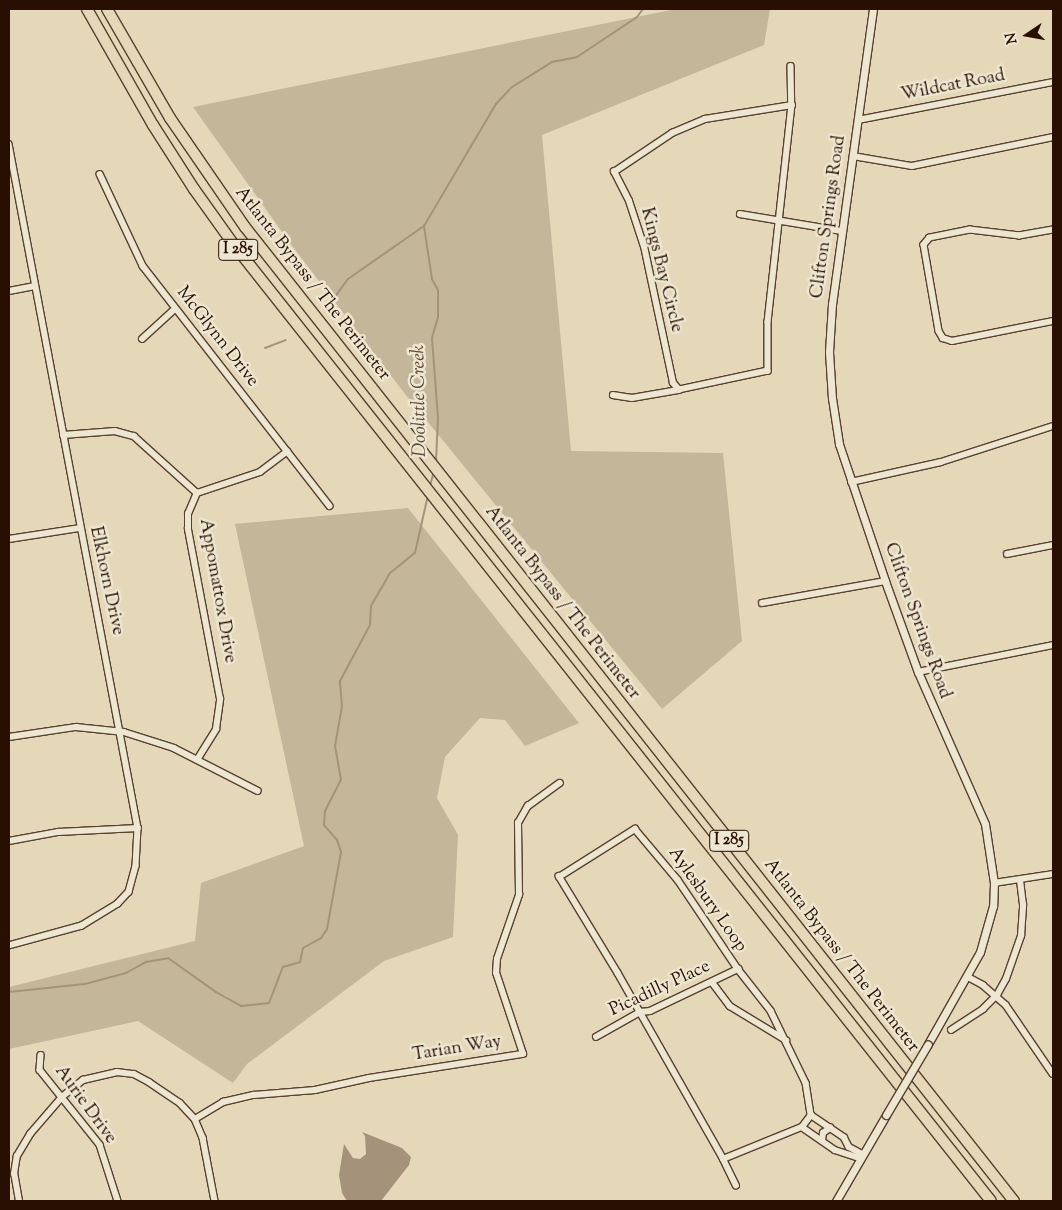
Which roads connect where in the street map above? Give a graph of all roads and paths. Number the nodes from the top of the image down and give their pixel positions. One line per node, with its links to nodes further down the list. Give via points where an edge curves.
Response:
1 (87, 9): 72 (highway, Atlanta Bypass / The Perimeter / I 285, via 121,72 194,189)
2 (107, 9): 73 (highway, Atlanta Bypass / The Perimeter / I 285, via 160,103 223,198)
3 (873, 9): 7 (street, Clifton Springs Road)
4 (792, 66): 6 (street)
5 (1053, 82): 7 (street, Wildcat Road)
6 (792, 105): 14 (street); 22 (street, Kings Bay Circle, via 704,119 672,133 614,172 629,201 644,247 673,383)
7 (858, 120): 10 (street, Clifton Springs Road)
8 (1053, 137): 10 (street, via 907,166)
9 (9, 144): 12 (street, Elkhorn Drive)
10 (853, 156): 16 (street, Clifton Springs Road)
11 (100, 174): 19 (street, McGlynn Drive, via 143,266)
12 (12, 182): 17 (street, Elkhorn Drive)
13 (740, 214): 14 (street)
14 (778, 221): 16 (street); 22 (street, via 768,322 768,370)
15 (1053, 230): 20 (street, via 1020,236 977,229 930,238 924,245 938,331 943,338 952,341)
16 (842, 231): 27 (street, Clifton Springs Road, via 829,352 840,444)
17 (35, 286): 18 (street); 25 (street, Elkhorn Drive)
18 (9, 291)
19 (175, 309): 21 (street); 26 (street, McGlynn Drive)
20 (1053, 321)
21 (142, 339)
22 (678, 390): 23 (street, via 632,398)
23 (613, 395)
24 (1053, 429): 27 (street, via 941,462)
25 (63, 435): 28 (street, via 115,431 134,436); 30 (street, Elkhorn Drive)
26 (287, 452): 28 (street, via 260,472); 29 (street, McGlynn Drive)
27 (852, 482): 34 (street, Clifton Springs Road)
28 (198, 493): 40 (street, Appomattox Drive, via 188,514 188,529 220,699 216,729)
29 (330, 506)
30 (80, 528): 31 (street); 38 (street, Elkhorn Drive)
31 (9, 539)
32 (1053, 545): 33 (street)
33 (1007, 554)
34 (885, 581): 35 (street); 37 (street, Clifton Springs Road)
35 (762, 603)
36 (1053, 646): 37 (street)
37 (918, 672): 47 (street, Clifton Springs Road, via 979,807 991,852)
38 (122, 732): 39 (street, via 76,727); 40 (street, via 174,748); 43 (street, Elkhorn Drive)
39 (9, 737)
40 (197, 760): 42 (street)
41 (560, 783): 61 (street, Tarian Way, via 528,806 518,823 519,895 497,959 496,973 523,1054 369,1078 315,1090 254,1094 223,1102)
42 (258, 791)
43 (138, 828): 44 (street, via 58,832); 48 (street, Elkhorn Drive, via 136,866 129,892 118,904 82,926)
44 (9, 841)
45 (1053, 874): 46 (street)
46 (1020, 880): 47 (street); 52 (street, via 1023,905 1021,936 1016,958)
47 (994, 884): 50 (street, Clifton Springs Road, via 987,929)
48 (9, 946)
49 (738, 969): 51 (street, Picadilly Place); 53 (street, Aylesbury Loop, via 678,880 634,829 560,877); 56 (street, Aylesbury Loop, via 771,1011)
50 (968, 977): 52 (street); 65 (street, Clifton Springs Road, bridge)
51 (712, 982): 53 (street, Picadilly Place, via 650,1011); 56 (street, via 730,1006)
52 (997, 996): 54 (street); 58 (street)
53 (640, 1012): 55 (street, Picadilly Place); 66 (street, Aylesbury Loop)
54 (951, 1030)
55 (596, 1037)
56 (786, 1040): 60 (street, Aylesbury Loop, via 806,1083)
57 (41, 1055): 59 (street, Aurie Drive, via 40,1070)
58 (1053, 1074)
59 (62, 1097): 61 (street, via 90,1076 116,1072 134,1074 180,1103); 68 (street, via 17,1156 14,1174); 69 (street, Aurie Drive, via 100,1144)
60 (811, 1115): 62 (street); 63 (street)
61 (195, 1119): 70 (street, via 203,1138)
62 (802, 1127): 64 (street); 66 (street)
63 (830, 1128): 64 (street, via 823,1133); 65 (street)
64 (822, 1141): 65 (street, via 835,1150)
65 (860, 1156): 71 (street, Clifton Springs Road)
66 (723, 1158): 67 (street, Aylesbury Loop)
67 (736, 1186)
68 (19, 1201)
69 (118, 1201)
70 (215, 1201)
71 (836, 1201)
72 (991, 1201)
73 (1014, 1201)

